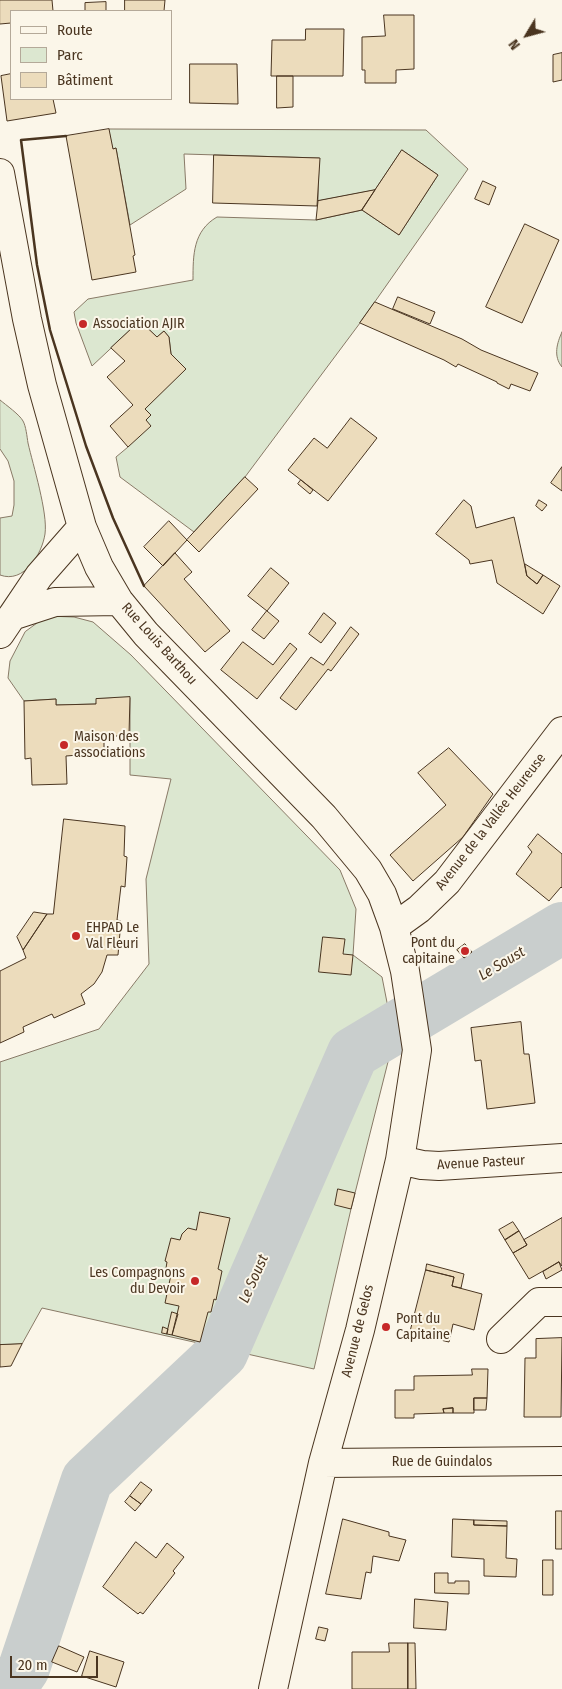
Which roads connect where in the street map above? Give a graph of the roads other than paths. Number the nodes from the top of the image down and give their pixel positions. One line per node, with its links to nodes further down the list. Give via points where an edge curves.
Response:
1 (0, 173): 2 (street, Rue Louis Barthou, via 42,385)
2 (82, 527): 3 (street, Rue Louis Barthou, via 98,567); 4 (street, via 39,576)
3 (119, 601): 4 (street, via 55,602); 6 (street, Rue Louis Barthou, via 146,634 324,817 368,870 382,894)
4 (6, 625)
5 (562, 731): 6 (street, Avenue de la Vallée Heureuse, via 447,882 419,910)
6 (394, 927): 7 (street, Rue Louis Barthou)
7 (405, 971): 9 (street, Avenue de Gelos, via 417,1050)
8 (562, 1158): 9 (street, Avenue Pasteur, via 439,1166 422,1166)
9 (400, 1160): 13 (street, Avenue de Gelos, via 360,1330)
10 (562, 1302): 11 (street, via 539,1302)
11 (501, 1339)
12 (562, 1461): 13 (street, Rue de Guindalos)
13 (322, 1463): 14 (street, Avenue de Gelos)
14 (273, 1689)

